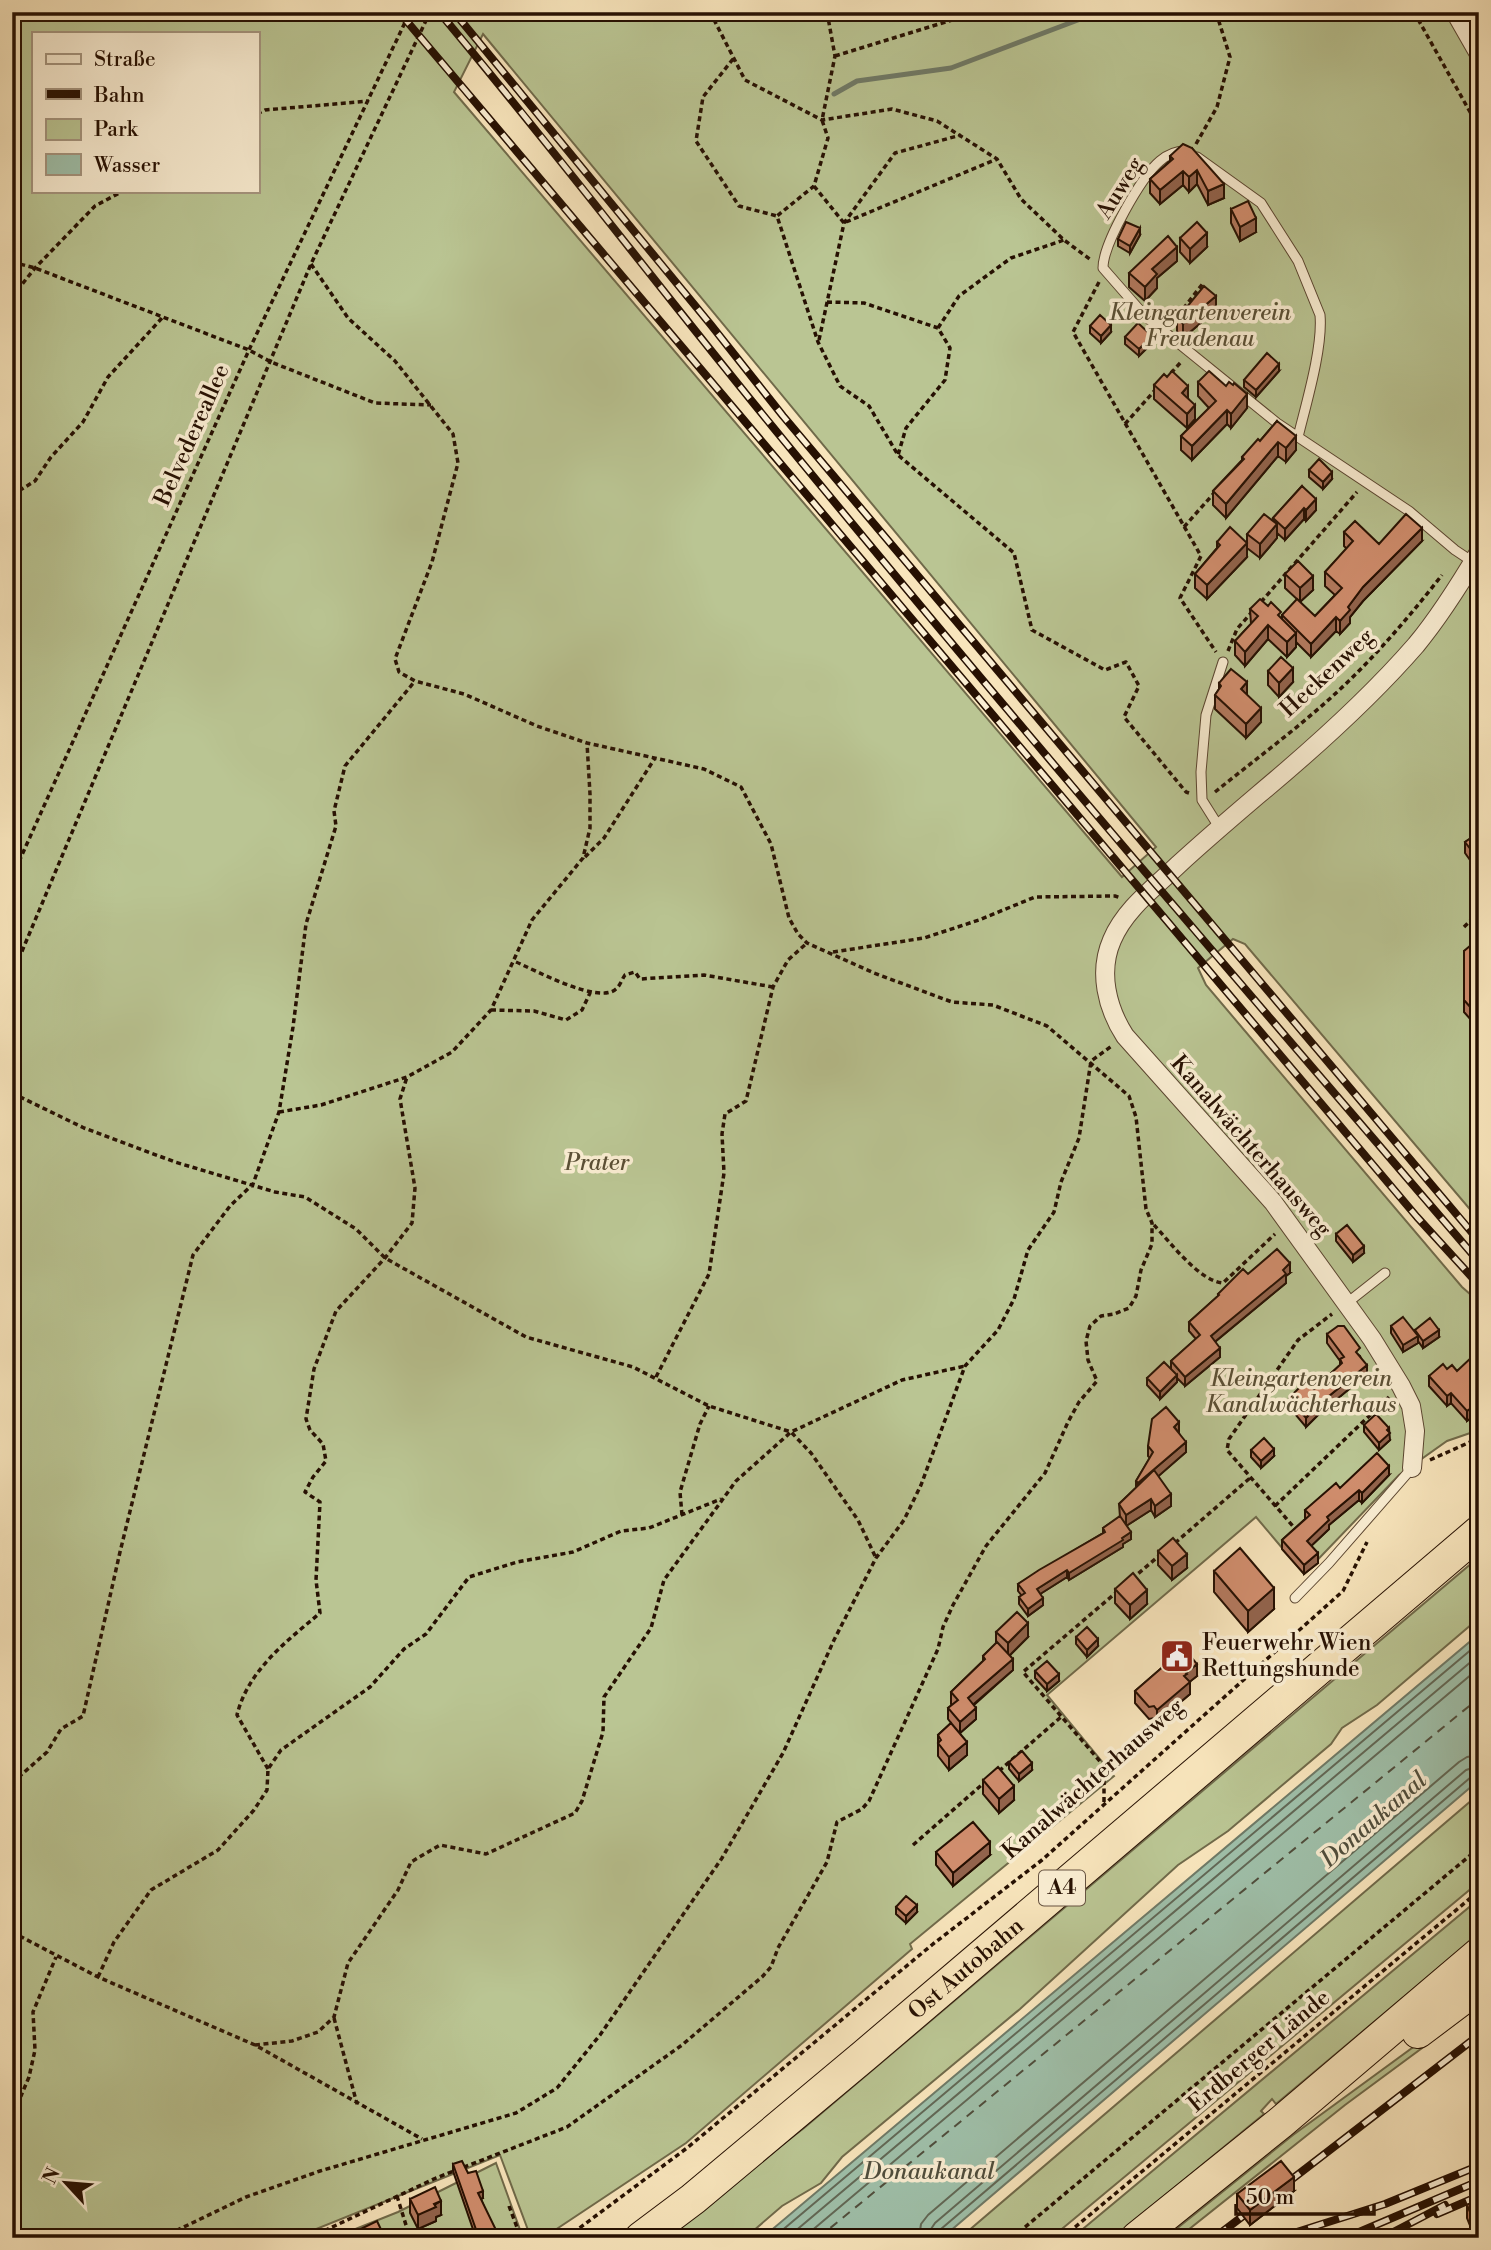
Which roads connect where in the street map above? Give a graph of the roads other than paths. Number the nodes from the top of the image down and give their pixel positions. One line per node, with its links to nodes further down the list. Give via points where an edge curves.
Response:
1 (1455, 12): 2 (street)
2 (1479, 54)
3 (1298, 438): 3 (lane, Auweg, via 1321,325 1298,261 1261,203 1191,153 1170,154 1133,196 1103,258 1103,268 1165,333); 4 (lane)
4 (1470, 556): 6 (street, Kanalwächterhausweg, via 1416,645 1328,733)
5 (1223, 662): 6 (lane, via 1206,715 1201,772 1202,798)
6 (1219, 827): 8 (street, Kanalwächterhausweg, via 1137,903 1113,937 1104,975 1115,1022 1289,1222)
7 (1385, 1273): 8 (lane)
8 (1347, 1303): 9 (street, Kanalwächterhausweg, via 1410,1406 1415,1431)
9 (1412, 1468): 11 (lane)
10 (1479, 1532): 15 (highway, Ost Autobahn / A4, via 865,2055)
11 (1295, 1598)
12 (1479, 1954): 14 (highway)
13 (1479, 1986): 14 (highway, via 1284,2133)
14 (1234, 2162): 16 (highway)
15 (641, 2238)
16 (1137, 2238)

